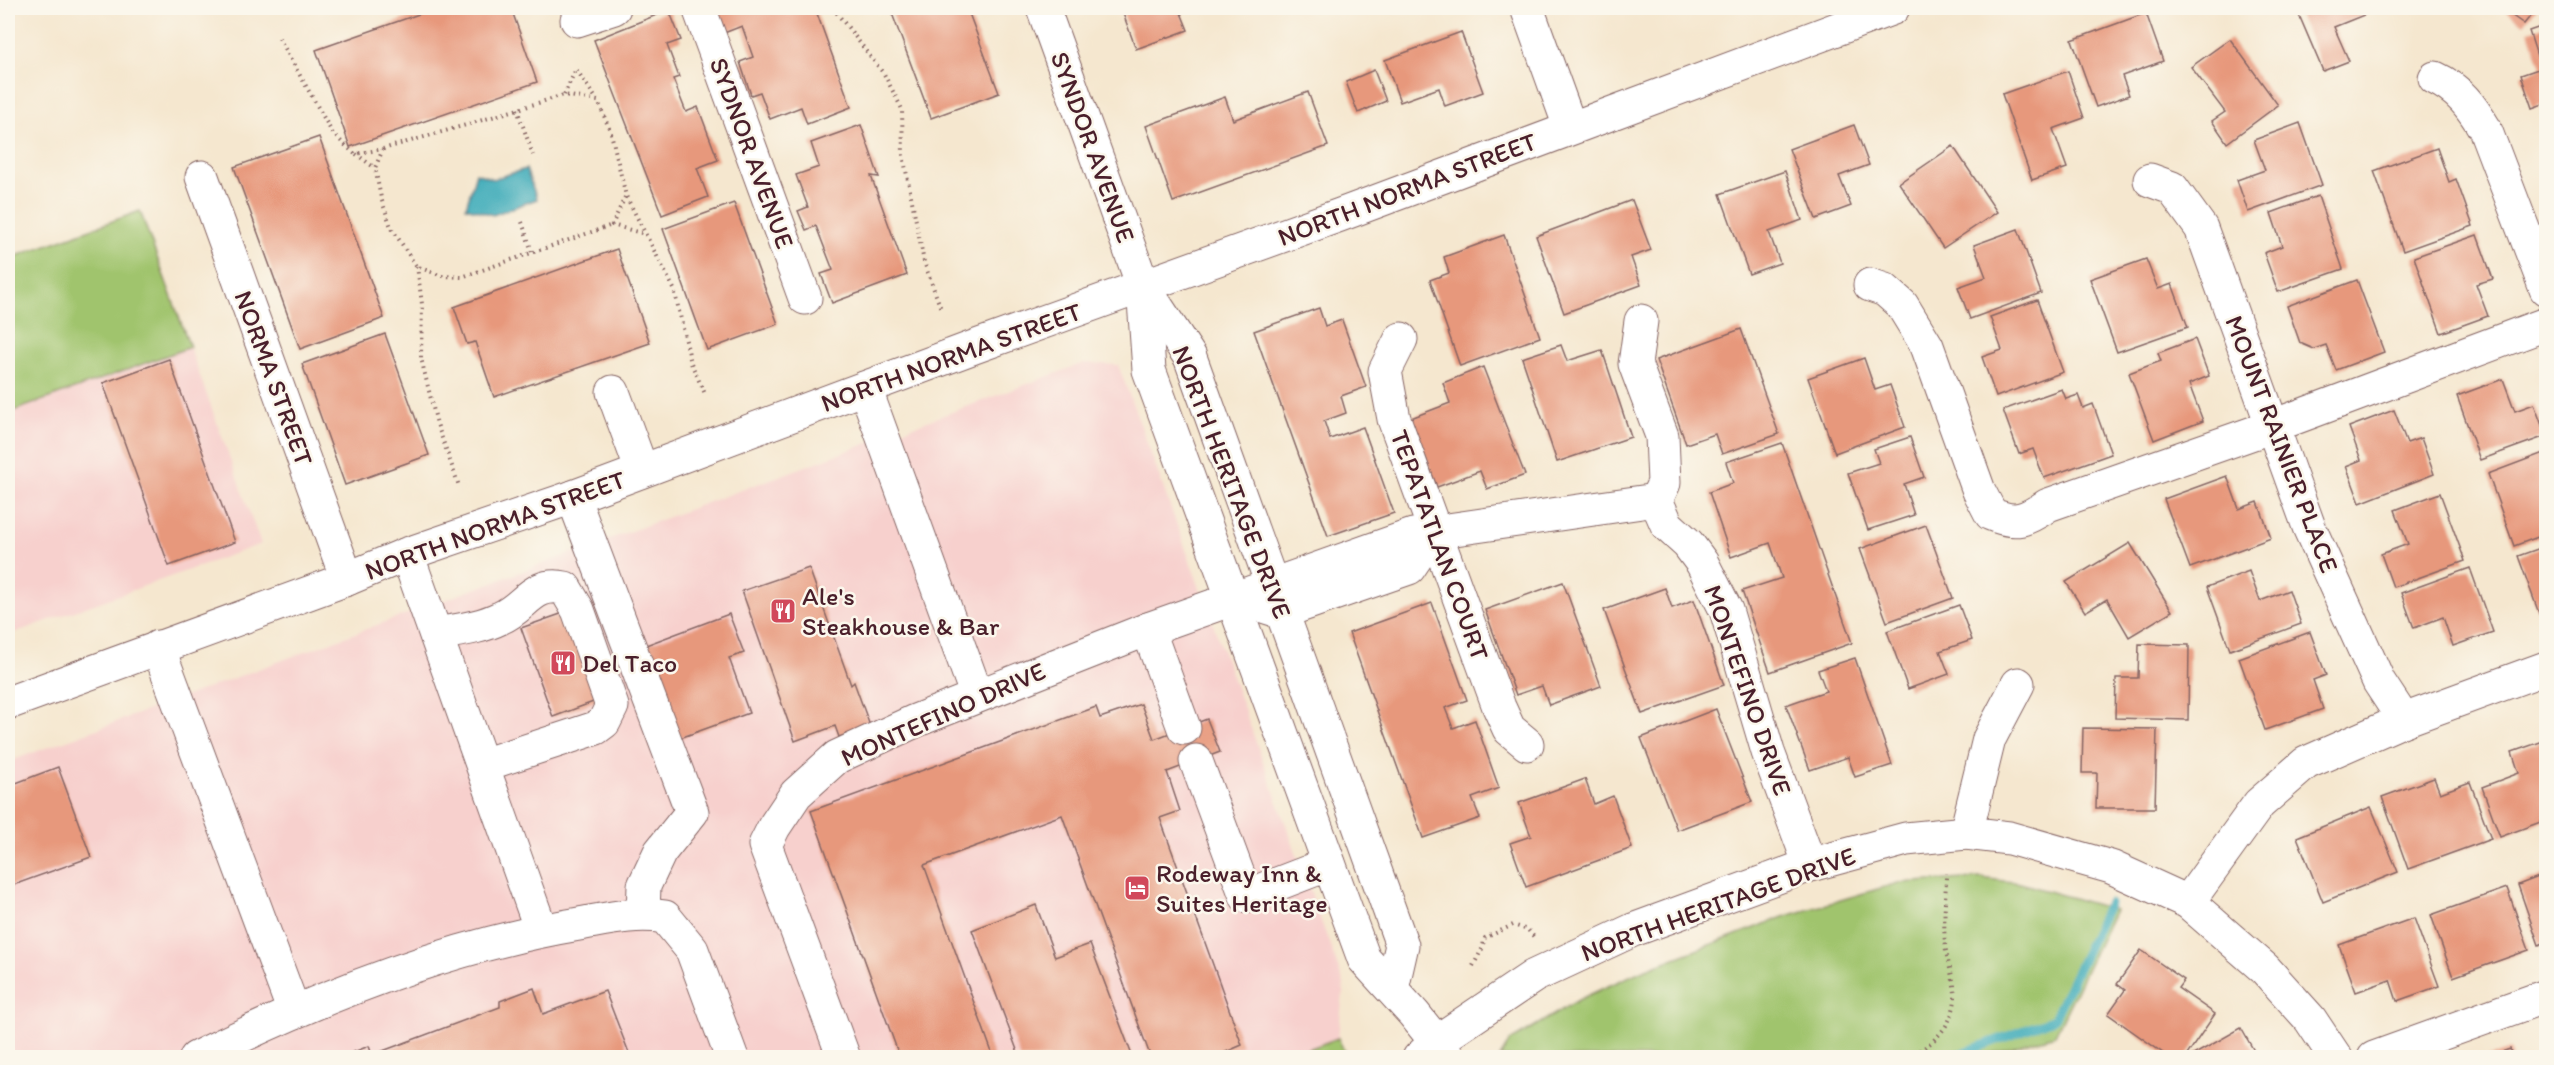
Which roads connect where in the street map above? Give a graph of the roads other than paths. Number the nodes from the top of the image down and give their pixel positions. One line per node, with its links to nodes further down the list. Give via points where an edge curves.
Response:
1 (614, 8): 6 (street)
2 (699, 8): 14 (street, SYDNOR AVENUE)
3 (1043, 8): 12 (street, SYNDOR AVENUE)
4 (1527, 8): 8 (street)
5 (1893, 8): 8 (street, NORTH NORMA STREET)
6 (577, 20)
7 (2436, 78): 13 (street, via 2470,105 2485,129)
8 (1570, 127): 12 (street, NORTH NORMA STREET)
9 (202, 177): 26 (street, NORMA STREET)
10 (2150, 180): 20 (street, MOUNT RAINIER PLACE, via 2172,188 2201,228)
11 (1870, 285): 20 (street, via 1884,290 1902,305 1927,346 1979,491 1991,514 2006,520 2028,519 2048,506)
12 (1143, 286): 18 (street, NORTH NORMA STREET); 27 (street, NORTH HERITAGE DRIVE, via 1149,370); 28 (street, NORTH HERITAGE DRIVE, via 1190,357)
13 (2547, 289)
14 (805, 298)
15 (1641, 321): 23 (street, via 1635,364 1662,436 1664,483)
16 (2547, 324): 20 (street)
17 (1401, 339): 24 (street, TEPATATLAN COURT, via 1385,371 1388,393)
18 (865, 388): 21 (street, NORTH NORMA STREET); 34 (street)
19 (613, 392): 21 (street)
20 (2273, 426): 36 (street, MOUNT RAINIER PLACE, via 2309,527 2379,682)
21 (642, 471): 22 (street, NORTH NORMA STREET)
22 (573, 497): 25 (street, NORTH NORMA STREET); 45 (street, via 692,812 660,852 644,886)
23 (1656, 500): 24 (street); 43 (street, MONTEFINO DRIVE, via 1667,525 1689,544 1702,563 1726,610 1768,752)
24 (1434, 531): 28 (street, via 1409,568); 38 (street, TEPATATLAN COURT, via 1499,707 1509,729)
25 (407, 554): 26 (street, NORTH NORMA STREET); 30 (street)
26 (347, 579): 31 (street, NORTH NORMA STREET)
27 (1233, 598): 28 (street); 29 (street, MONTEFINO DRIVE); 42 (street, NORTH HERITAGE DRIVE)
28 (1278, 599): 47 (street, NORTH HERITAGE DRIVE, via 1402,945)
29 (1148, 629): 34 (street, MONTEFINO DRIVE); 37 (street)
30 (436, 634): 40 (street); 40 (street, via 502,618 531,594 553,585 565,588 578,610 612,706 604,722 586,732)
31 (159, 647): 35 (street, NORTH NORMA STREET); 49 (street)
32 (2547, 668): 36 (street)
33 (2018, 684): 41 (street, via 1989,739)
34 (977, 696): 53 (street, MONTEFINO DRIVE, via 837,757 796,794 765,845)
35 (8, 703)
36 (2404, 720): 44 (street, via 2306,763 2259,804)
37 (1184, 728)
38 (1527, 744)
39 (1196, 761): 42 (street, via 1246,896)
40 (483, 765): 46 (street)
41 (1966, 833): 43 (street, NORTH HERITAGE DRIVE, via 1906,839); 44 (street, NORTH HERITAGE DRIVE, via 2009,838 2111,867)
42 (1329, 864): 47 (street, NORTH HERITAGE DRIVE, via 1364,958)
43 (1810, 865): 50 (street, NORTH HERITAGE DRIVE, via 1633,930 1534,976)
44 (2188, 902): 54 (street, NORTH HERITAGE DRIVE, via 2265,969 2310,1019)
45 (643, 913): 46 (street); 52 (street, via 665,917 692,950)
46 (542, 930): 49 (street, via 384,977)
47 (1392, 989): 50 (street, NORTH HERITAGE DRIVE)
48 (2547, 996): 55 (street)
49 (294, 1011): 51 (street)
50 (1435, 1052)
51 (196, 1058)
52 (732, 1058)
53 (844, 1058)
54 (2336, 1058)
55 (2374, 1058)

